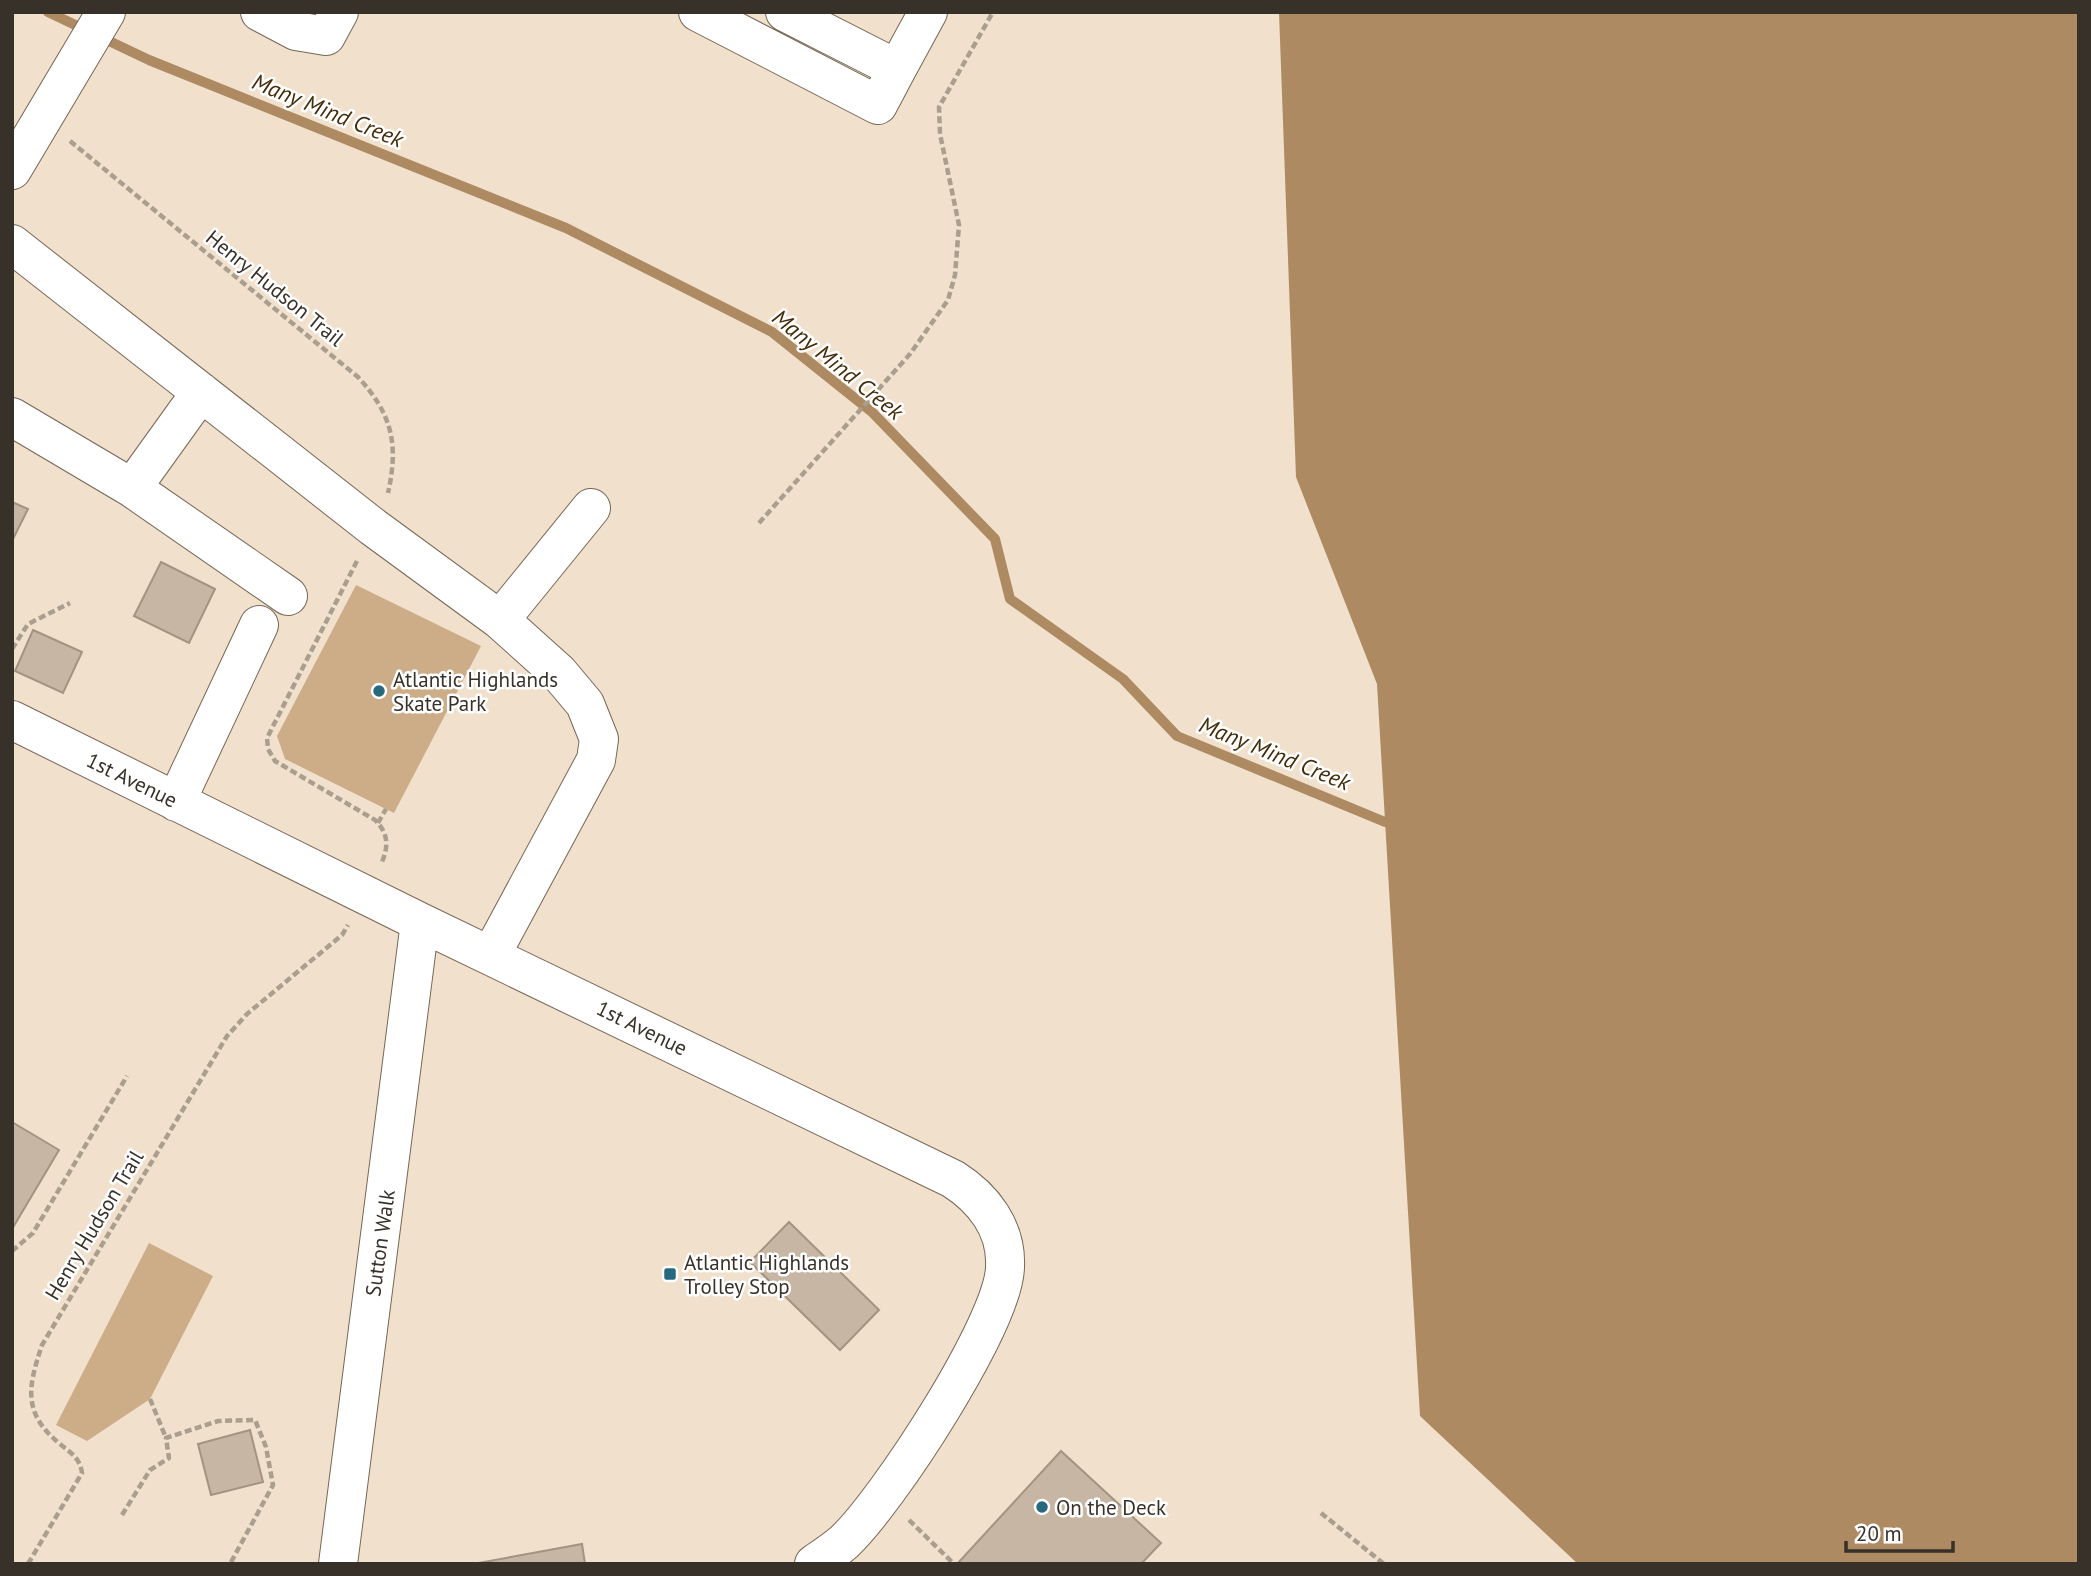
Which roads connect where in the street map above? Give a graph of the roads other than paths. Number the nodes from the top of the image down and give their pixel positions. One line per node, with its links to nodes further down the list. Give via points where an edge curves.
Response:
1 (260, 12): 2 (street, via 296,31 326,36)
2 (339, 12)
3 (698, 12): 7 (street, via 878,105)
4 (785, 12): 7 (street)
5 (928, 12): 7 (street)
6 (104, 15): 8 (street)
7 (897, 69)
8 (12, 170)
9 (12, 244): 10 (street)
10 (201, 393): 12 (street); 15 (street)
11 (12, 416): 12 (street)
12 (132, 488): 14 (street)
13 (591, 508): 15 (street)
14 (288, 596)
15 (500, 620): 20 (street, via 559,673 585,704 600,739 596,760)
16 (259, 625): 18 (street)
17 (12, 720): 18 (street, 1st Avenue)
18 (176, 802): 19 (street, 1st Avenue)
19 (420, 922): 20 (street, 1st Avenue); 22 (street, Sutton Walk)
20 (491, 955): 21 (street, 1st Avenue, via 953,1179 985,1205 1003,1244 1006,1265 1003,1287 985,1330 888,1490)
21 (838, 1553): 23 (street, 1st Avenue)
22 (338, 1564)
23 (814, 1564)

